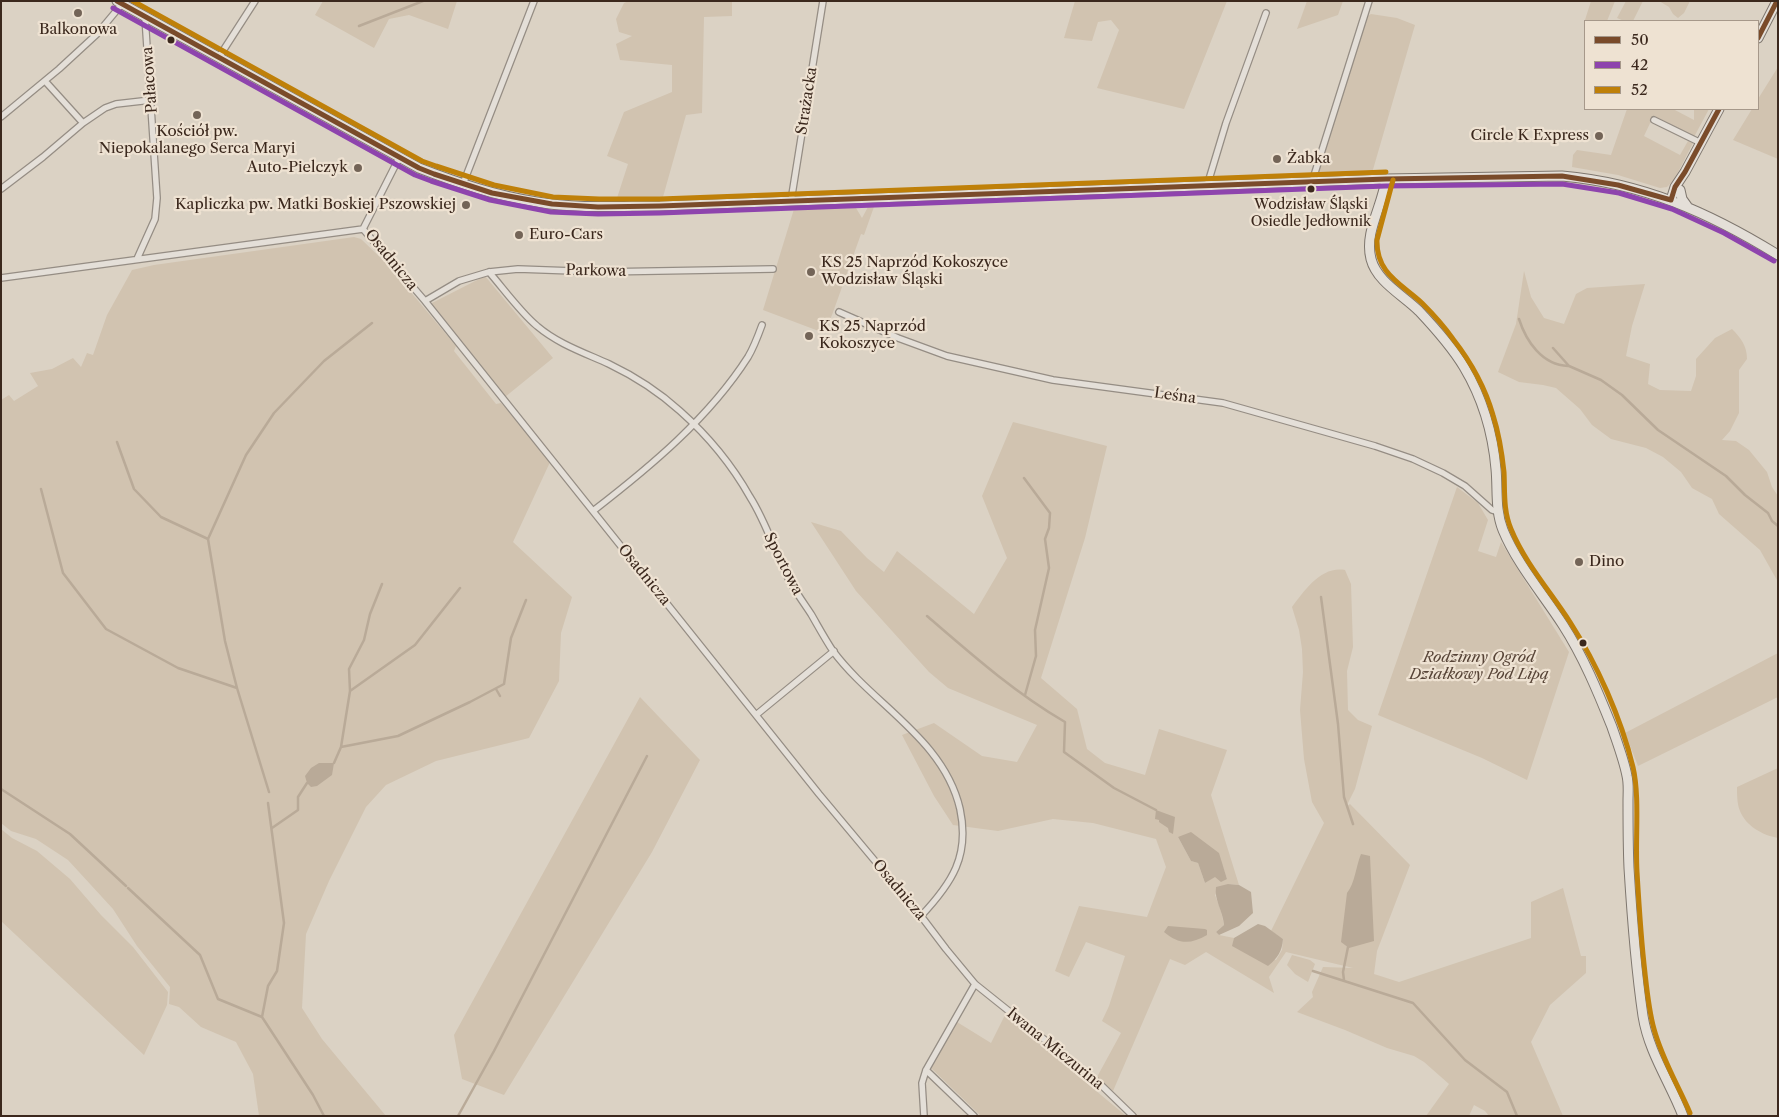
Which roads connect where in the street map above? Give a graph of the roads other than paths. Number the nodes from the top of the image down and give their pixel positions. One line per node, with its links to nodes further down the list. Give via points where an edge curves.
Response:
1 (255, 1): 10 (street)
2 (534, 1): 21 (street)
3 (823, 1): 27 (street, Strażacka)
4 (1368, 1): 20 (street)
5 (119, 2): 8 (main road); 11 (street, via 97,34)
6 (1777, 4): 9 (main road)
7 (1266, 13): 22 (street)
8 (145, 17): 10 (main road); 12 (street, Pałacowa)
9 (1759, 36)
10 (219, 57): 18 (main road)
11 (46, 81): 14 (street); 16 (street)
12 (151, 100): 16 (street, via 110,106); 31 (street, Pałacowa, via 157,198 155,219)
13 (1719, 110): 17 (main road)
14 (1, 117)
15 (1654, 120): 17 (street)
16 (83, 123): 24 (street)
17 (1701, 143): 23 (main road)
18 (399, 158): 21 (main road); 29 (street, Osadnicza)
19 (1386, 179): 20 (main road); 25 (main road, via 1562,176 1622,185); 40 (main road, via 1370,240 1373,265 1383,279 1433,326 1463,366 1482,404 1493,446)
20 (1312, 182): 22 (main road)
21 (463, 184): 27 (main road, via 498,195 566,205 660,206)
22 (1207, 186): 27 (main road)
23 (1677, 188): 25 (main road); 26 (main road); 28 (main road)
24 (1, 189)
25 (1652, 194): 26 (main road)
26 (1672, 200): 28 (main road)
27 (791, 201)
28 (1687, 206): 30 (main road, via 1748,236)
29 (363, 229): 31 (street); 35 (street, Osadnicza)
30 (1778, 255)
31 (137, 259): 34 (street)
32 (774, 269): 33 (street, Parkowa, via 601,272 518,268)
33 (489, 272): 35 (street, Parkowa, via 459,281); 38 (street, Sportowa, via 537,326 561,342 643,383 680,410)
34 (1, 278)
35 (425, 301): 39 (street, Osadnicza)
36 (839, 312): 40 (street, Leśna, via 947,356 1053,380 1223,403 1375,446 1443,472)
37 (762, 325): 38 (street, via 739,370)
38 (694, 425): 39 (street); 41 (street, Sportowa, via 725,459 751,498 789,580)
39 (593, 511): 42 (street, Osadnicza)
40 (1498, 512): 49 (main road, via 1508,542 1565,627 1585,667 1612,728 1625,769 1630,878 1644,1017 1656,1060)
41 (834, 652): 42 (street); 43 (street, Sportowa, via 924,744 950,778 963,826 962,846 952,879)
42 (756, 715): 43 (street, Osadnicza)
43 (921, 916): 44 (street, Osadnicza)
44 (975, 984): 45 (street); 48 (street, Iwana Miczurina, via 1100,1084)
45 (926, 1070): 46 (street, via 922,1083); 47 (street)
46 (924, 1116)
47 (974, 1116)
48 (1133, 1116)
49 (1684, 1116)

